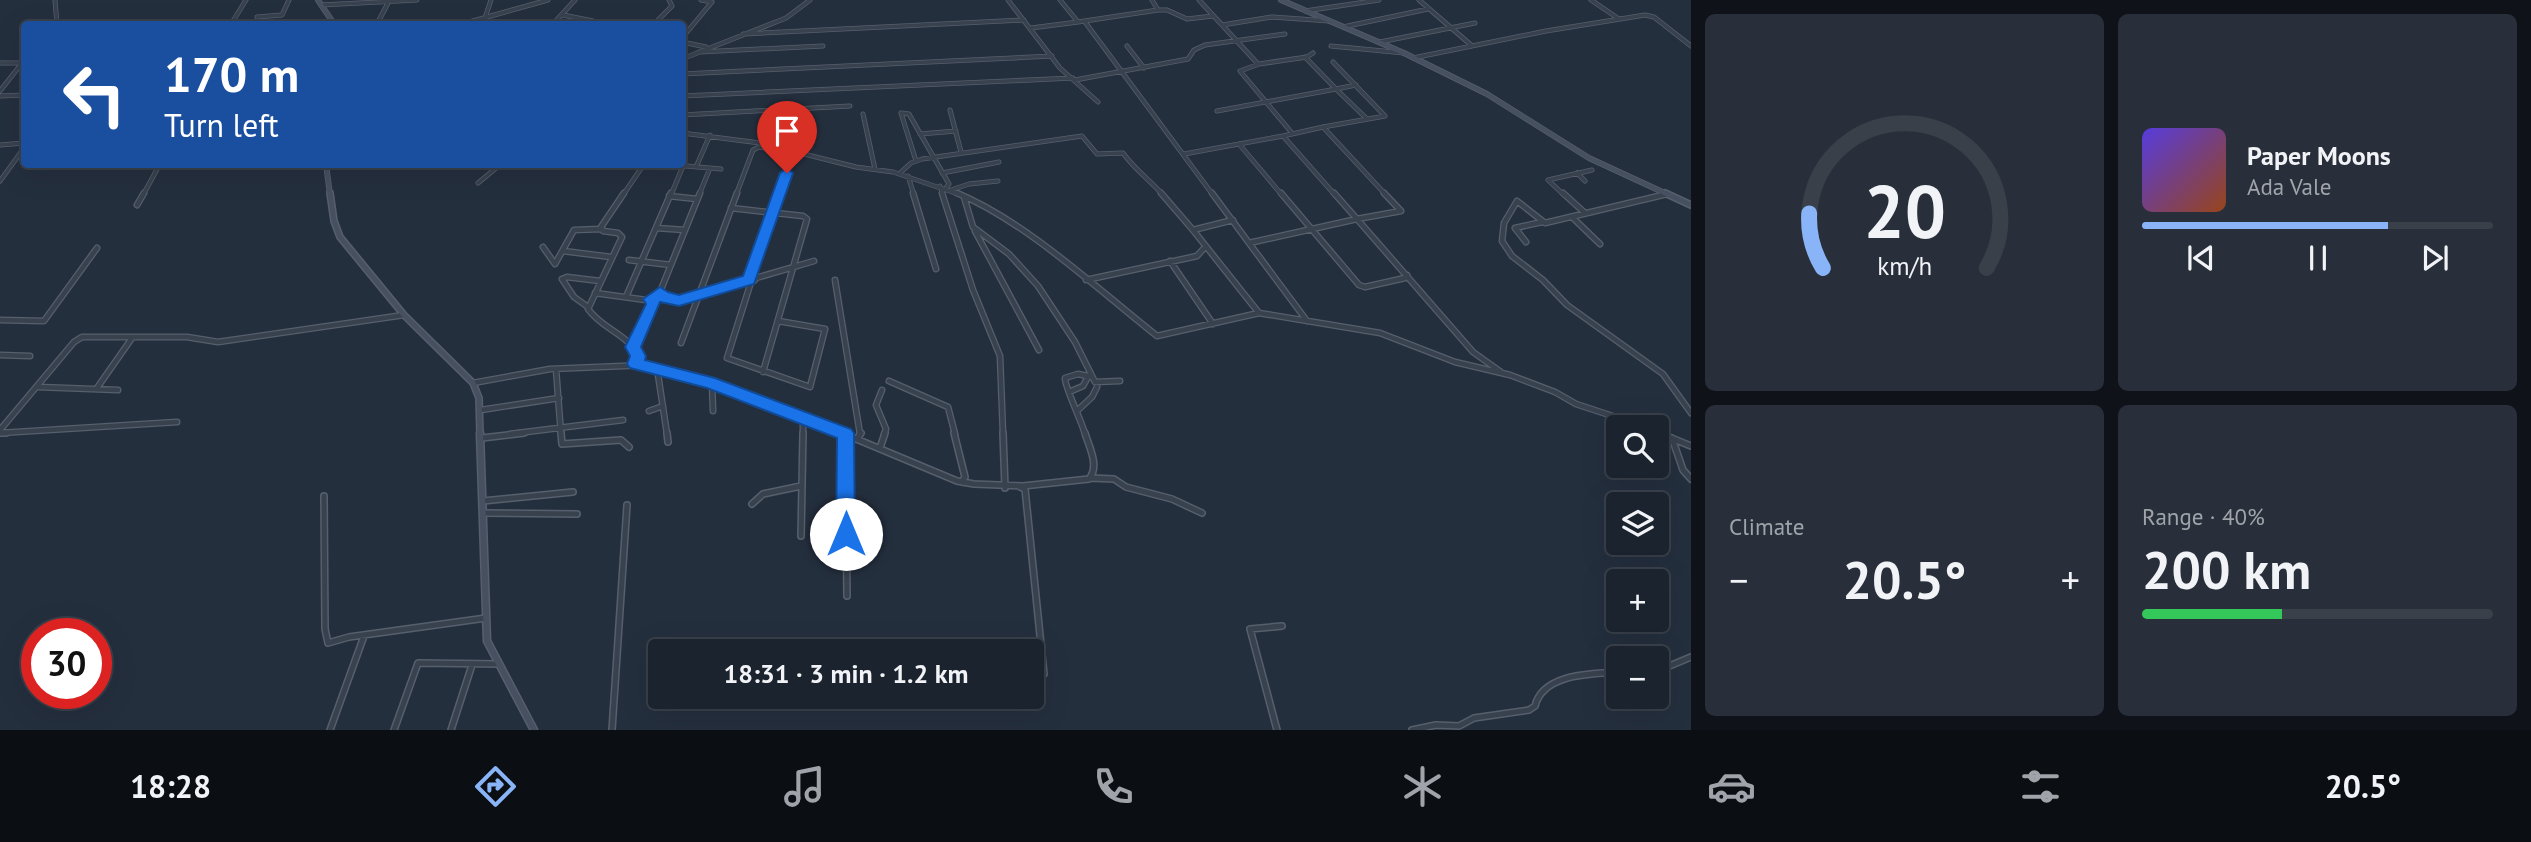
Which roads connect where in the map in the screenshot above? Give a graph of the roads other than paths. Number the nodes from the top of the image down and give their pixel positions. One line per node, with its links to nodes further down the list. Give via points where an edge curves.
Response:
1 (55, 0): 30 (street)
2 (246, 0): 31 (street)
3 (289, 0): 26 (street, via 282,15)
4 (417, 0): 20 (street)
5 (491, 0): 27 (street)
6 (548, 0): 27 (street)
7 (575, 0): 24 (street)
8 (669, 0): 37 (street, via 672,6)
9 (701, 0): 48 (street, via 712,2)
10 (810, 0): 46 (street, via 786,18)
11 (1008, 0): 29 (street)
12 (1060, 0): 39 (street)
13 (1152, 0): 22 (street)
14 (1199, 0): 25 (street)
15 (1281, 0): 23 (street)
16 (1379, 0): 23 (street)
17 (1419, 0): 21 (street)
18 (1591, 0): 28 (street)
19 (320, 2): 20 (street); 32 (street)
20 (388, 3): 33 (street)
21 (1428, 9): 43 (street); 45 (street)
22 (1158, 10): 25 (street, via 1187,19); 40 (street)
23 (1305, 10): 38 (street)
24 (562, 15): 35 (street); 36 (street)
25 (1213, 16): 42 (street)
26 (257, 17)
27 (485, 18): 34 (street)
28 (1620, 19): 52 (street); 56 (street, via 1651,16)
29 (1024, 20): 44 (street); 46 (street)
30 (57, 21)
31 (233, 21)
32 (332, 21)
33 (379, 21)
34 (473, 21)
35 (556, 21)
36 (593, 21)
37 (657, 21)
38 (1330, 21): 42 (street, via 1272,17); 43 (street)
39 (1078, 22): 40 (street); 44 (street)
40 (1085, 22): 72 (street)
41 (1475, 23): 45 (street)
42 (1222, 25): 50 (street)
43 (1343, 27): 51 (street)
44 (1030, 28): 61 (street)
45 (1451, 28): 51 (street); 52 (street)
46 (743, 33): 57 (street)
47 (1285, 34): 50 (street)
48 (686, 35)
49 (686, 41): 57 (street)
50 (1238, 42): 68 (street); 70 (street, via 1205,45 1188,59)
51 (1378, 42): 60 (street)
52 (1472, 45): 64 (street)
53 (823, 46): 58 (street)
54 (1127, 46): 70 (street)
55 (1331, 46): 60 (street)
56 (1691, 46)
57 (707, 47): 58 (street)
58 (695, 52): 62 (street)
59 (1313, 53): 63 (street)
60 (1404, 53): 64 (street)
61 (1052, 56): 71 (street); 73 (street)
62 (686, 57)
63 (1305, 57): 68 (street); 77 (street)
64 (1413, 58): 130 (street, via 1486,94 1589,158)
65 (1333, 62): 76 (street)
66 (0, 63): 67 (street)
67 (21, 63)
68 (1259, 64): 83 (street, via 1240,73)
69 (21, 65): 78 (street)
70 (1145, 68): 72 (street)
71 (1063, 71): 74 (street); 75 (street)
72 (1122, 73): 75 (street); 105 (street)
73 (686, 74)
74 (1061, 79): 75 (street); 81 (street)
75 (1074, 79): 82 (street)
76 (1357, 85): 77 (street); 89 (street, via 1386,114)
77 (1336, 89): 83 (street); 89 (street)
78 (0, 91)
79 (21, 95): 80 (street)
80 (0, 96)
81 (686, 96)
82 (1098, 102)
83 (1263, 102): 86 (street); 94 (street)
84 (850, 106): 88 (street)
85 (950, 110): 92 (street)
86 (1217, 111)
87 (863, 114): 118 (street)
88 (686, 115)
89 (1367, 119): 91 (street)
90 (776, 125): 101 (street)
91 (1323, 127): 94 (street); 140 (street, via 1401,209)
92 (956, 131): 95 (street); 104 (street)
93 (686, 133): 96 (street)
94 (1293, 133): 97 (street)
95 (919, 134): 106 (street); 107 (street, via 908,113 900,114)
96 (710, 135): 101 (street); 110 (street)
97 (1283, 136): 98 (street); 140 (street)
98 (1239, 144): 105 (street); 146 (street)
99 (0, 145): 100 (street)
100 (21, 145)
101 (774, 146): 103 (street)
102 (21, 150): 124 (street)
103 (794, 152): 118 (street); 136 (street, via 754,148); 137 (street)
104 (961, 152): 106 (street); 148 (street, via 1082,136 1097,154 1123,153)
105 (1184, 155): 141 (street)
106 (932, 157): 107 (street); 121 (street)
107 (916, 161): 120 (street)
108 (999, 162): 121 (street)
109 (686, 166): 110 (street)
110 (696, 167): 116 (street)
111 (158, 168): 134 (street)
112 (327, 168): 176 (street, via 340,237)
113 (497, 168): 127 (street)
114 (642, 168): 145 (street)
115 (682, 168): 131 (street)
116 (710, 169): 117 (street); 133 (street)
117 (721, 169)
118 (875, 169): 120 (street)
119 (1592, 170): 122 (street)
120 (900, 173): 123 (street)
121 (942, 173): 129 (street)
122 (1577, 173): 126 (street); 138 (street, via 1548,180)
123 (907, 176): 128 (street); 163 (street)
124 (0, 181)
125 (998, 181): 129 (street)
126 (1585, 181)
127 (478, 183)
128 (940, 186): 129 (street); 230 (street, via 1000,356)
129 (949, 189): 132 (street)
130 (1668, 194): 135 (street); 138 (street)
131 (669, 196): 133 (street); 144 (street)
132 (964, 196): 143 (street); 167 (street, via 1022,230)
133 (697, 199): 147 (street)
134 (137, 205)
135 (1691, 205)
136 (732, 208): 137 (street); 171 (street)
137 (773, 213): 162 (street, via 806,218); 165 (street)
138 (1586, 213): 139 (street)
139 (1571, 217): 142 (street); 151 (street)
140 (1357, 219): 146 (street); 164 (street)
141 (1233, 220): 148 (street); 150 (street)
142 (1543, 222): 149 (street, via 1515,228); 209 (street, via 1517,201 1504,223 1506,248 1567,305 1663,374)
143 (973, 227): 184 (street); 192 (street, via 1009,254 1038,286)
144 (656, 228): 147 (street); 158 (street)
145 (601, 229): 155 (street, via 574,230); 156 (street, via 621,235)
146 (1311, 229): 150 (street); 164 (street, via 1359,285)
147 (685, 230): 161 (street)
148 (1193, 230): 153 (street)
149 (1526, 242)
150 (1250, 243): 179 (street)
151 (1600, 244)
152 (542, 247): 155 (street, via 553,264)
153 (1205, 247): 160 (street, via 1196,256); 175 (street)
154 (97, 248): 177 (street, via 44,321)
155 (563, 251): 156 (street)
156 (611, 257): 168 (street)
157 (629, 260): 158 (street)
158 (642, 261): 161 (street); 172 (street)
159 (814, 261): 162 (street)
160 (1170, 261): 167 (street); 180 (street)
161 (671, 265): 169 (street)
162 (793, 267): 165 (street); 178 (street)
163 (936, 269)
164 (1407, 275): 191 (street, via 1473,352)
165 (752, 278): 171 (street); 190 (street, via 727,357)
166 (835, 280): 220 (street, via 861,432)
167 (1086, 280): 180 (street, via 1157,336)
168 (600, 281): 170 (street); 174 (street, via 562,279 574,297)
169 (660, 292): 171 (street, via 661,297 679,300); 173 (street)
170 (595, 293): 172 (street); 174 (street)
171 (700, 294): 182 (street)
172 (626, 297): 173 (street)
173 (651, 299): 183 (street)
174 (589, 307): 183 (street, via 597,320)
175 (1259, 313): 179 (street); 180 (street)
176 (404, 315): 181 (street, via 218,342 178,335); 195 (street)
177 (0, 320)
178 (778, 321): 190 (street); 190 (street, via 825,329 812,385)
179 (1307, 321): 191 (street, via 1380,333 1455,362)
180 (1213, 324)
181 (132, 337): 197 (street, via 82,337); 199 (street)
182 (681, 343)
183 (633, 347): 187 (street, via 638,356)
184 (1039, 350)
185 (0, 355): 186 (street)
186 (30, 356)
187 (635, 364): 188 (street); 189 (street)
188 (657, 368): 196 (street); 204 (street)
189 (556, 369): 195 (street); 203 (street)
190 (763, 372)
191 (1501, 372): 210 (street)
192 (1091, 376): 194 (street, via 1095,382); 202 (street); 202 (street, via 1065,378)
193 (889, 381): 227 (street, via 948,407 965,477)
194 (1120, 381)
195 (473, 383): 205 (street)
196 (712, 383): 208 (street); 211 (street)
197 (38, 387): 199 (street); 215 (street)
198 (1097, 387): 206 (street)
199 (96, 388): 200 (street)
200 (118, 390)
201 (882, 390): 224 (street, via 876,405 886,429)
202 (1069, 392): 206 (street)
203 (559, 398): 205 (street); 214 (street)
204 (663, 405): 207 (street); 221 (street)
205 (481, 410): 218 (street)
206 (1078, 410): 225 (street, via 1094,464)
207 (649, 411)
208 (713, 411)
209 (1691, 413)
210 (1610, 415)
211 (803, 416): 216 (street); 228 (street)
212 (623, 419): 214 (street)
213 (177, 422): 215 (street)
214 (561, 427): 218 (street); 223 (street, via 562,444 621,440)
215 (0, 432)
216 (845, 433): 220 (street); 240 (street)
217 (1669, 437): 219 (street)
218 (482, 438): 233 (street)
219 (1672, 438): 222 (street); 226 (street)
220 (857, 439): 224 (street)
221 (668, 442)
222 (1691, 446)
223 (629, 447)
224 (880, 448): 227 (street)
225 (1091, 478): 229 (street); 237 (street, via 1114,479)
226 (1691, 480)
227 (962, 482): 230 (street)
228 (801, 486): 234 (street, via 763,494); 239 (street)
229 (1019, 486): 230 (street); 244 (street, via 1025,489)
230 (1005, 488)
231 (573, 492): 233 (street)
232 (324, 496): 243 (street, via 327,641)
233 (483, 502): 236 (street)
234 (752, 504)
235 (627, 505): 254 (street)
236 (484, 513): 238 (street); 241 (street)
237 (1202, 513)
238 (576, 514)
239 (800, 536)
240 (847, 596)
241 (486, 618): 243 (street); 246 (street, via 487,641)
242 (1282, 626): 255 (street, via 1250,629)
243 (364, 636): 250 (street)
244 (1040, 639)
245 (1691, 657): 248 (street)
246 (499, 664): 247 (street); 253 (street)
247 (471, 666): 251 (street, via 416,664); 252 (street)
248 (1669, 666)
249 (1606, 674): 256 (street, via 1549,686 1529,710 1474,718 1459,726)
250 (330, 730)
251 (394, 730)
252 (451, 730)
253 (534, 730)
254 (612, 730)
255 (1278, 730)
256 (1412, 730)

